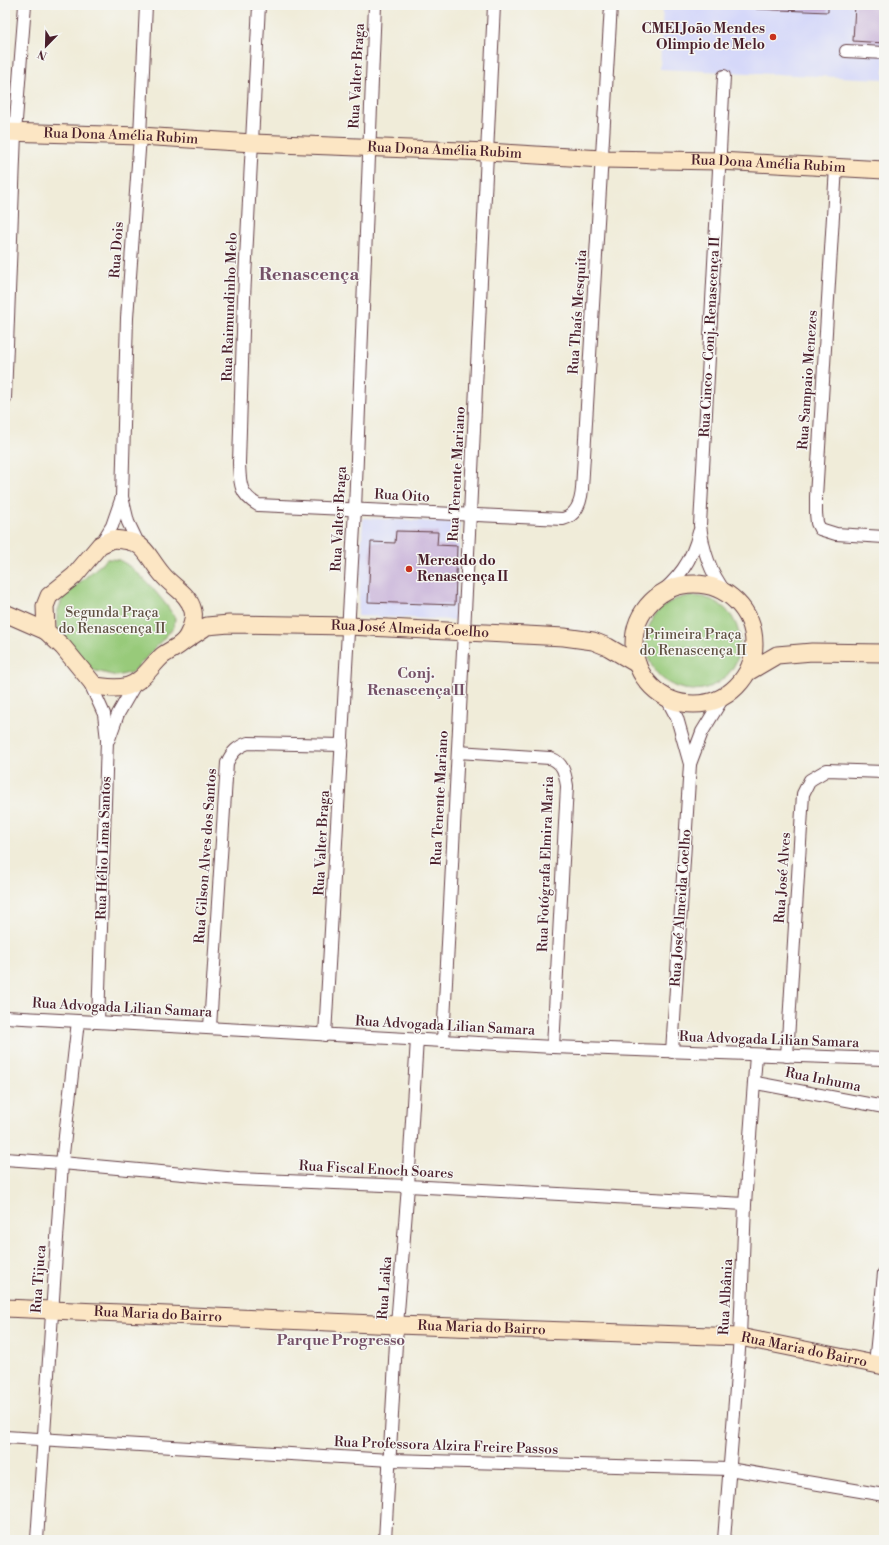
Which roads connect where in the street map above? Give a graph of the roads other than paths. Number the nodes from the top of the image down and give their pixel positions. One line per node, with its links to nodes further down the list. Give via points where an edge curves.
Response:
1 (25, 5): 10 (street)
2 (146, 5): 11 (street, Rua Dois)
3 (259, 5): 12 (street, Rua Raimundinho Melo)
4 (375, 5): 13 (street, Rua Valter Braga)
5 (494, 5): 14 (street, Rua Tenente Mariano)
6 (611, 5): 15 (street, Rua Thaís Mesquita)
7 (846, 51): 8 (street)
8 (884, 53)
9 (724, 76): 16 (street, Rua Cinco - Conj. Renascença II)
10 (10, 133): 11 (street, Rua Dona Amélia Rubim); 19 (street)
11 (140, 136): 12 (street, Rua Dona Amélia Rubim); 20 (street, Rua Dois, via 127,318)
12 (252, 143): 13 (street, Rua Dona Amélia Rubim); 21 (street, Rua Raimundinho Melo, via 244,306 239,463 241,486 248,499 258,505)
13 (368, 147): 14 (street, Rua Dona Amélia Rubim); 21 (street, Rua Valter Braga)
14 (488, 152): 15 (street, Rua Dona Amélia Rubim); 22 (street, Rua Tenente Mariano)
15 (602, 159): 16 (street, Rua Dona Amélia Rubim); 22 (street, Rua Thaís Mesquita, via 580,503 573,514 563,519)
16 (719, 161): 17 (street, Rua Dona Amélia Rubim); 23 (street, Rua Cinco - Conj. Renascença II)
17 (836, 167): 18 (street, Rua Dona Amélia Rubim); 24 (street, Rua Sampaio Menezes, via 816,497 817,523 820,529 836,534)
18 (884, 170)
19 (5, 398)
20 (122, 497): 25 (street, via 128,522); 26 (street, via 112,526)
21 (355, 509): 22 (street, Rua Oito); 30 (street, Rua Valter Braga)
22 (470, 514): 32 (street, Rua Tenente Mariano)
23 (700, 525): 27 (street, Rua Cinco - Conj. Renascença II, via 706,559); 28 (street, via 696,545 682,571 673,583)
24 (884, 537)
25 (138, 543): 26 (street, via 113,539); 33 (street, via 146,550 162,576 184,594 193,611 192,624)
26 (100, 545): 31 (street, via 74,576 49,596 45,606)
27 (726, 593): 28 (street, via 708,585 690,584 671,588); 36 (street, via 739,603 754,633 755,649)
28 (655, 598): 35 (street, via 644,610 637,624)
29 (5, 613): 31 (street)
30 (349, 626): 32 (street, Rua José Almeida Coelho); 33 (street, Rua José Almeida Coelho, via 207,626); 41 (street, Rua Valter Braga)
31 (46, 631): 37 (street, via 63,647)
32 (464, 632): 35 (street, Rua José Almeida Coelho, via 593,641); 42 (street, Rua Tenente Mariano)
33 (183, 642): 38 (street, via 163,656)
34 (884, 653): 36 (street, via 812,652 778,655)
35 (637, 664): 40 (street, via 652,686)
36 (748, 672): 39 (street, via 736,688)
37 (88, 678): 38 (street, via 95,686 111,688 128,687); 43 (street, Rua Hélio Lima Santos, via 104,714)
38 (137, 681): 43 (street, via 113,726)
39 (724, 696): 40 (street, via 706,703 692,704); 44 (street, via 705,726)
40 (666, 697): 44 (street, via 678,723)
41 (342, 745): 49 (street, Rua Gilson Alves dos Santos, via 248,743 240,746 230,756 227,763); 50 (street, Rua Valter Braga)
42 (458, 752): 52 (street, Rua Tenente Mariano); 53 (street, Rua Fotógrafa Elmira Maria, via 550,758 564,770 567,786)
43 (107, 762): 48 (street, Rua Hélio Lima Santos)
44 (690, 764): 54 (street, Rua José Almeida Coelho)
45 (884, 772): 56 (street, Rua José Alves, via 827,770 810,780 804,794)
46 (5, 1017): 47 (street, Rua Advogada Lilian Samara)
47 (78, 1021): 48 (street, Rua Advogada Lilian Samara); 61 (street, Rua Tijuca)
48 (98, 1022): 49 (street, Rua Advogada Lilian Samara)
49 (210, 1027): 50 (street, Rua Advogada Lilian Samara)
50 (325, 1035): 51 (street, Rua Advogada Lilian Samara)
51 (416, 1039): 52 (street, Rua Advogada Lilian Samara); 62 (street, Rua Laika)
52 (443, 1041): 53 (street, Rua Advogada Lilian Samara)
53 (553, 1047): 54 (street, Rua Advogada Lilian Samara)
54 (672, 1052): 55 (street, Rua Advogada Lilian Samara)
55 (756, 1055): 56 (street, Rua Advogada Lilian Samara); 58 (street, Rua Albânia)
56 (787, 1056): 57 (street, Rua Advogada Lilian Samara)
57 (884, 1059)
58 (756, 1083): 59 (street, Rua Inhuma); 63 (street, Rua Albânia)
59 (884, 1107)
60 (5, 1159): 61 (street, Rua Fiscal Enoch Soares)
61 (62, 1163): 62 (street, Rua Fiscal Enoch Soares, via 238,1179); 66 (street, Rua Tijuca)
62 (408, 1186): 63 (street, Rua Fiscal Enoch Soares); 67 (street, Rua Laika)
63 (745, 1204): 68 (street, Rua Albânia)
64 (884, 1273): 69 (street)
65 (5, 1308): 66 (street, Rua Maria do Bairro)
66 (52, 1310): 67 (street, Rua Maria do Bairro); 71 (street, Rua Tijuca)
67 (397, 1325): 68 (street, Rua Maria do Bairro); 72 (street, Rua Laika)
68 (740, 1336): 69 (street, Rua Maria do Bairro); 73 (street, Rua Albânia)
69 (880, 1365)
70 (5, 1436): 71 (street, Rua Professora Alzira Freire Passos)
71 (45, 1439): 72 (street, Rua Professora Alzira Freire Passos); 75 (street, Rua Tijuca)
72 (390, 1460): 73 (street, Rua Professora Alzira Freire Passos); 76 (street, Rua Laika)
73 (729, 1469): 74 (street, Rua Professora Alzira Freire Passos); 77 (street, Rua Albânia)
74 (884, 1495)
75 (38, 1540)
76 (385, 1540)
77 (724, 1540)

